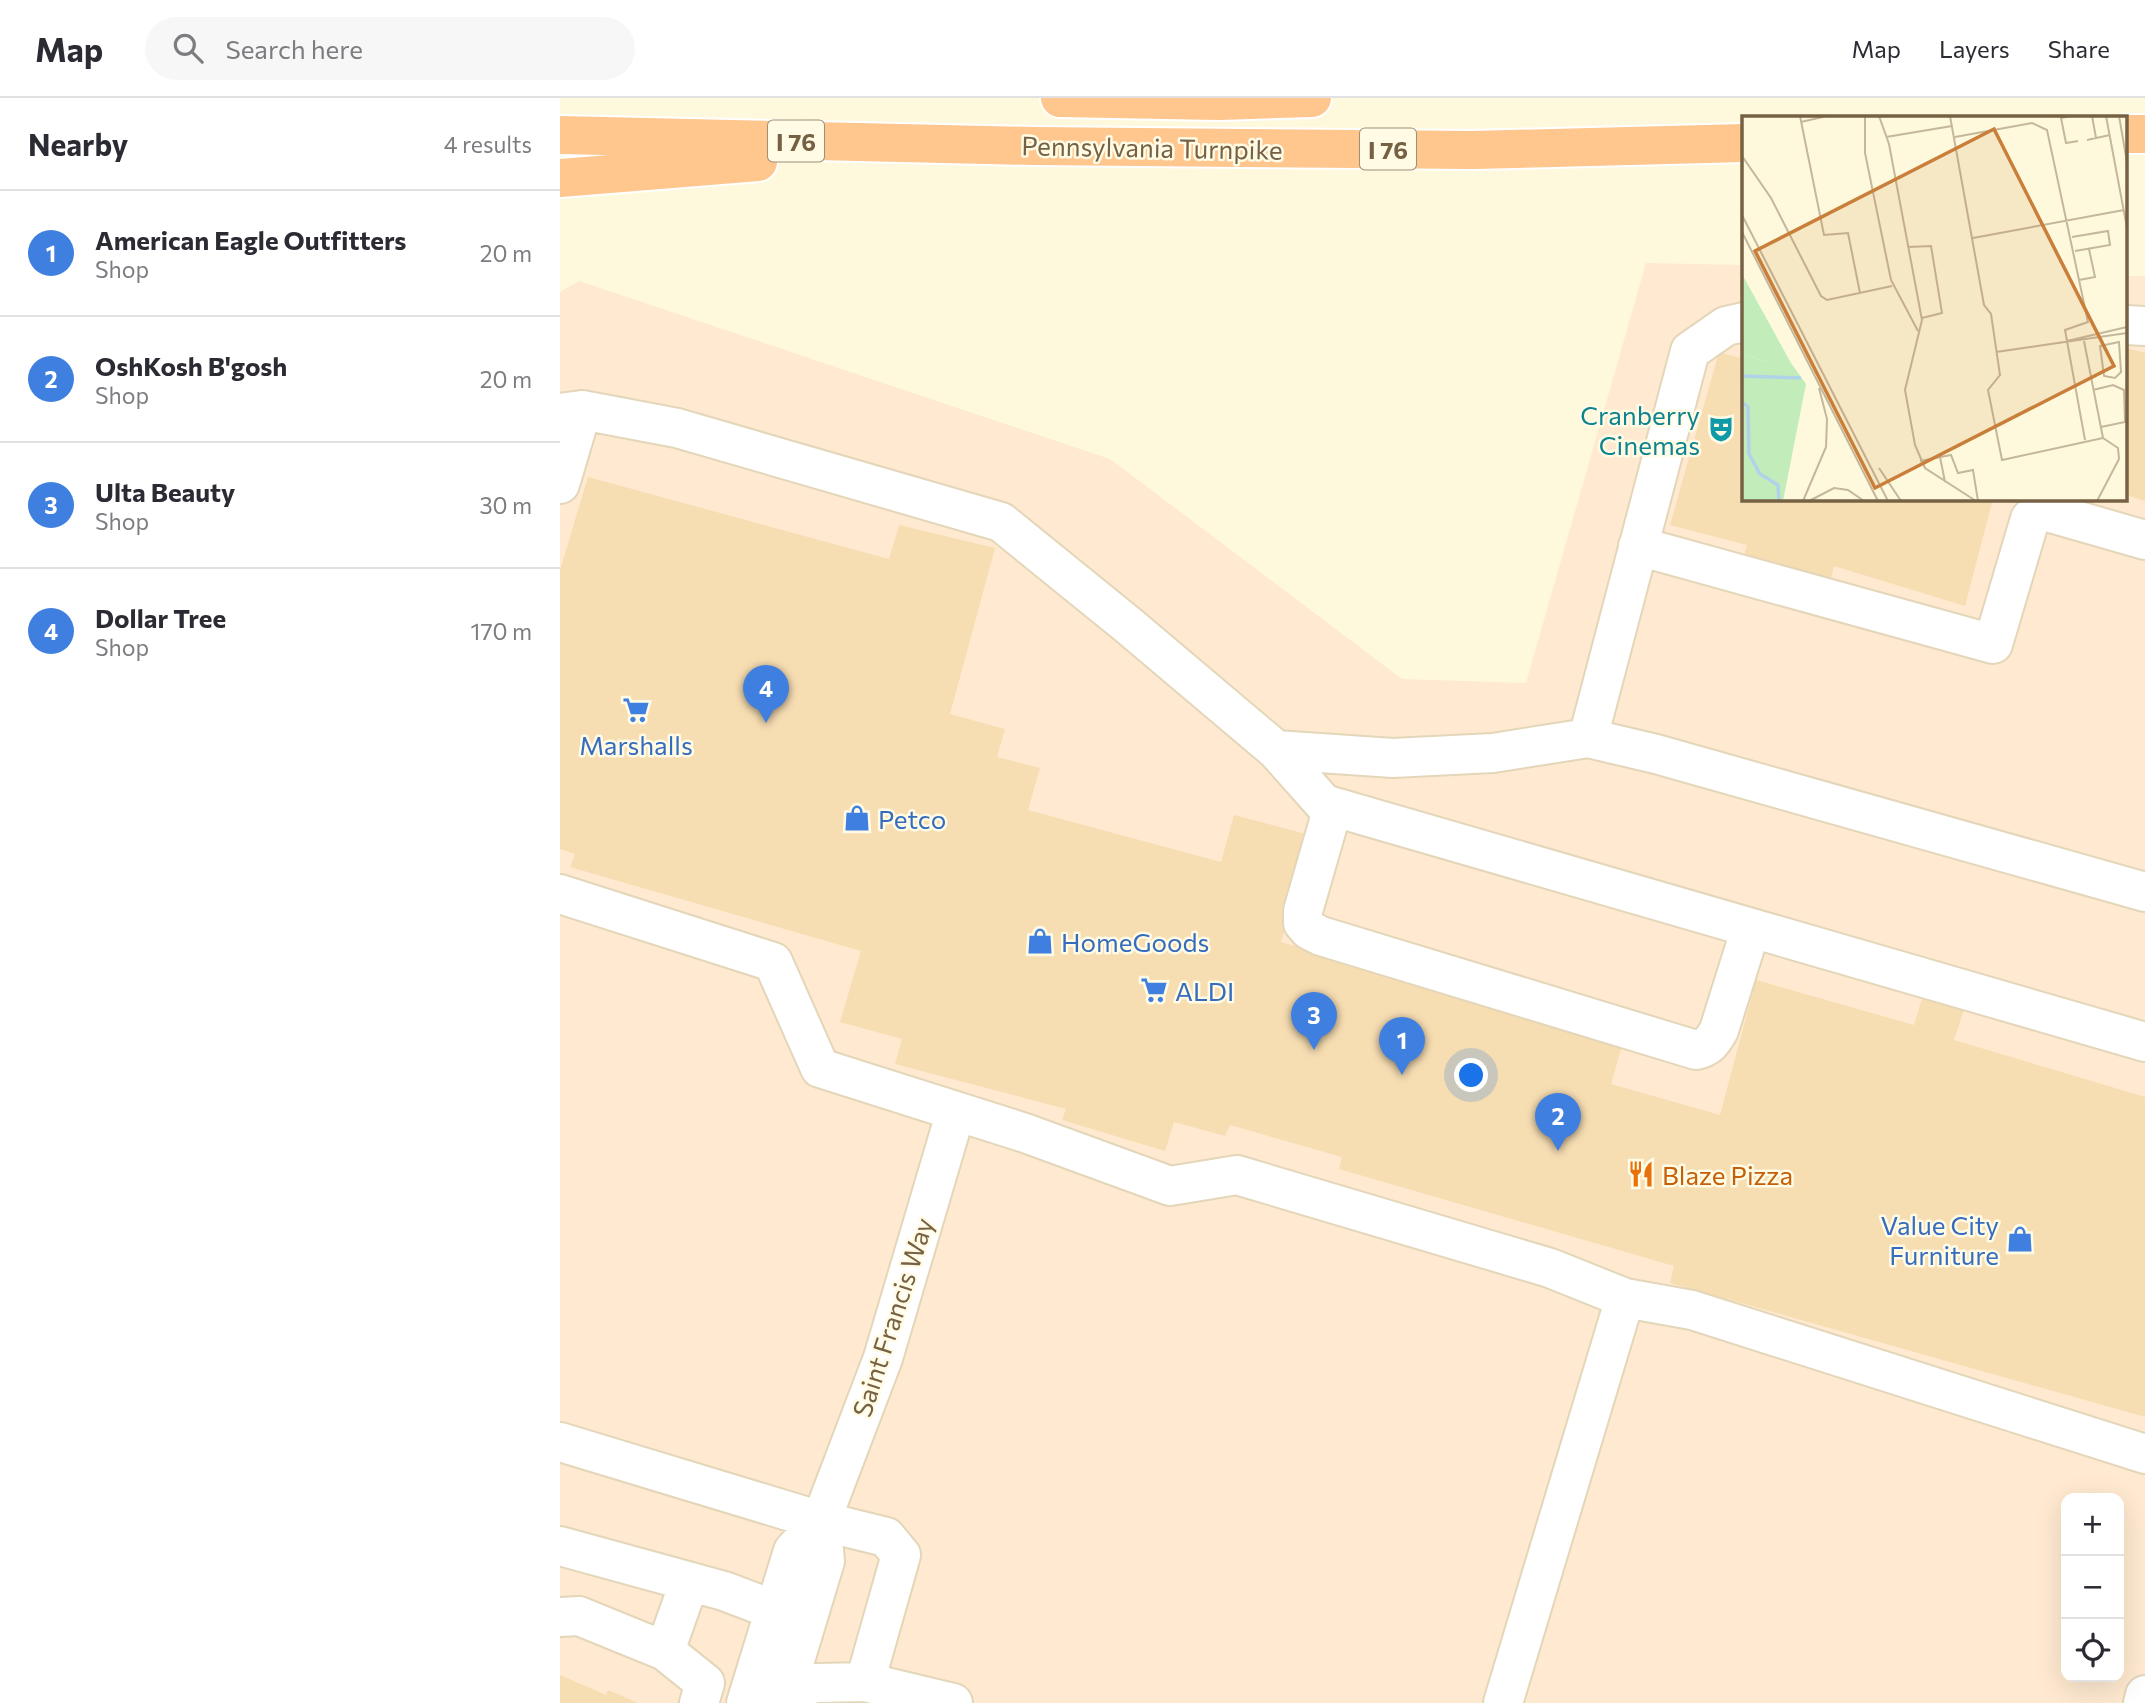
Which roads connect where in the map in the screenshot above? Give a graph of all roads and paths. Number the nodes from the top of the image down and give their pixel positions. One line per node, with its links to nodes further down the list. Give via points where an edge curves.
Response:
1 (1060, 98): 2 (highway, Pennsylvania Turnpike)
2 (1312, 98)
3 (560, 135): 5 (highway, Pennsylvania Turnpike / I 76)
4 (1742, 144): 5 (highway, Pennsylvania Turnpike / I 76, via 1473,150)
5 (1032, 146): 6 (highway, via 728,163)
6 (560, 178)
7 (1742, 322): 11 (lane, via 1726,326 1690,351)
8 (571, 412): 9 (lane); 13 (lane, via 677,428 1000,522)
9 (560, 484)
10 (2145, 540): 11 (lane, via 2044,512 2034,514 1993,644)
11 (1638, 546): 12 (lane)
12 (1588, 738): 13 (lane, via 1493,753 1393,758); 15 (lane)
13 (1276, 750): 14 (lane, via 1324,804)
14 (1333, 807): 17 (lane); 17 (lane, via 1303,911 1303,923 1309,930 1696,1050 1705,1048 1719,1030)
15 (2145, 892)
16 (560, 894): 19 (lane, via 773,962 820,1068)
17 (1751, 928): 18 (lane)
18 (2145, 1042)
19 (957, 1111): 20 (lane, via 1170,1185 1237,1175 1550,1268); 23 (lane, Saint Francis Way, via 883,1358)
20 (1625, 1298): 22 (lane, via 1692,1310); 35 (lane)
21 (560, 1442): 23 (lane)
22 (2145, 1454)
23 (821, 1521): 26 (lane, Saint Francis Way, via 793,1551); 29 (lane, via 886,1537 901,1555); 31 (lane, Saint Francis Way, via 825,1561)
24 (575, 1550): 25 (lane); 27 (lane)
25 (688, 1583): 26 (lane); 28 (lane)
26 (775, 1610): 33 (lane, Saint Francis Way)
27 (570, 1616): 28 (lane)
28 (666, 1651): 32 (lane, via 705,1683)
29 (865, 1682): 31 (lane, via 817,1683); 34 (lane)
30 (2145, 1695): 36 (lane)
31 (783, 1698)
32 (699, 1703)
33 (746, 1703)
34 (953, 1703)
35 (1503, 1703)
36 (2143, 1703)

